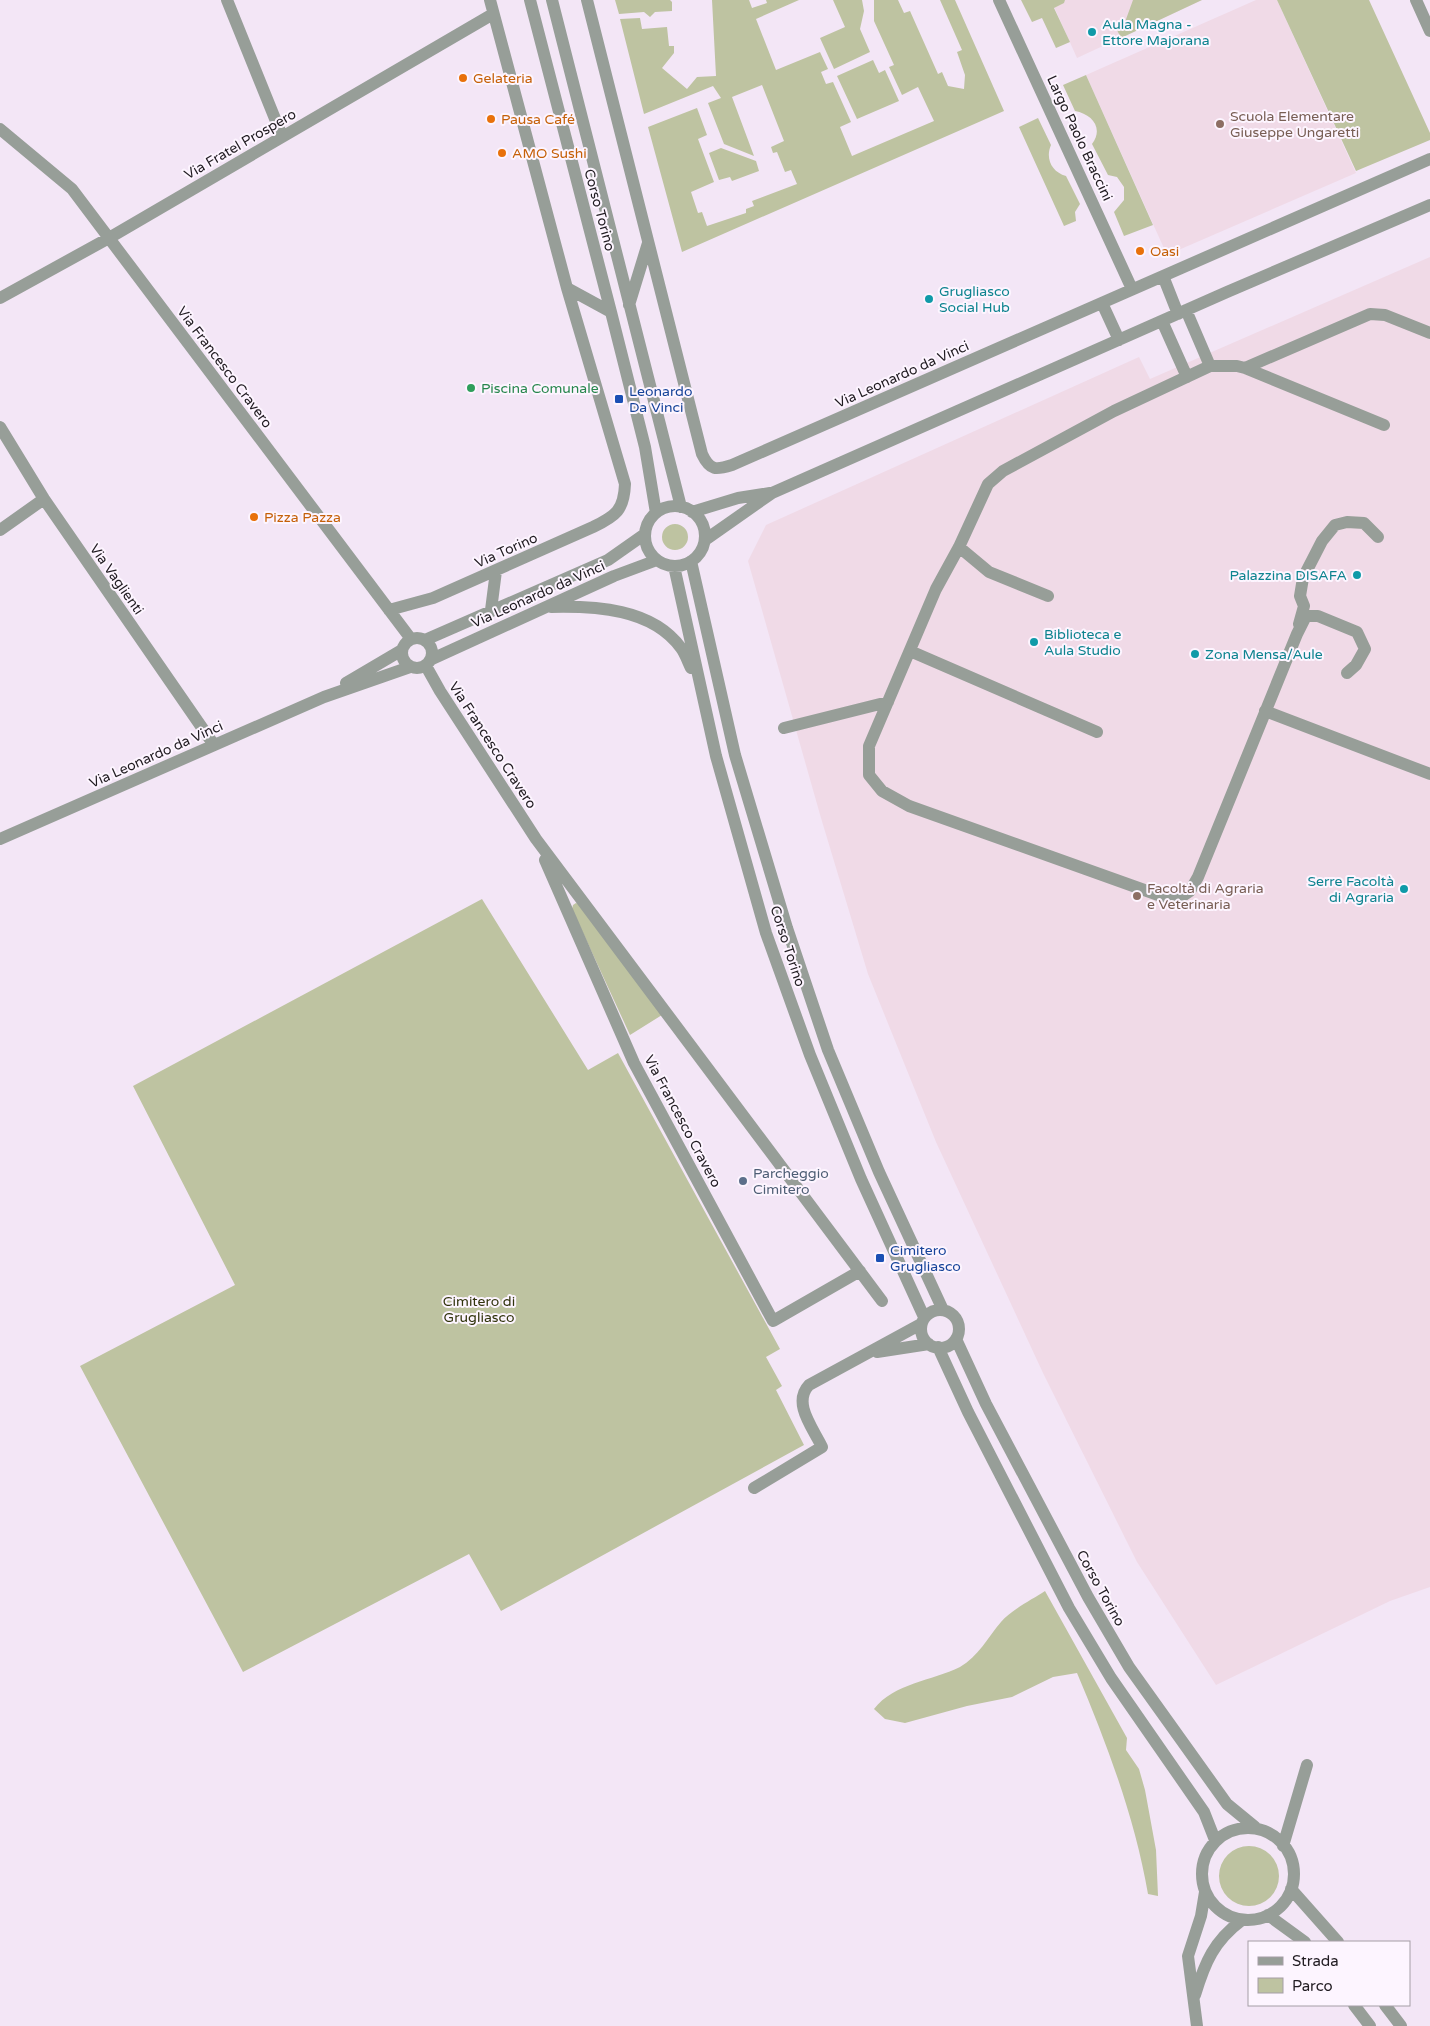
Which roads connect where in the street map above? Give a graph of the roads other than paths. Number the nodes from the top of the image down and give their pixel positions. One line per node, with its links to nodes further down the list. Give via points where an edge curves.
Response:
1 (227, 0): 11 (street)
2 (490, 0): 8 (street)
3 (530, 0): 22 (street, Corso Torino)
4 (552, 0): 21 (street, Corso Torino)
5 (587, 0): 15 (street)
6 (999, 0): 18 (street, Largo Paolo Braccini)
7 (1416, 0): 9 (street)
8 (494, 14): 11 (street, Via Fratel Prospero); 17 (street)
9 (1430, 31)
10 (0, 128): 14 (street, Via Francesco Cravero, via 72,189)
11 (282, 136): 14 (street, Via Fratel Prospero)
12 (1430, 158): 16 (street)
13 (1430, 205): 23 (street)
14 (109, 238): 19 (street, Via Fratel Prospero); 47 (street, Via Francesco Cravero)
15 (648, 243): 20 (street, Via Leonardo da Vinci, via 702,454 706,462 719,469); 21 (street)
16 (1163, 276): 18 (street); 23 (street)
17 (567, 288): 22 (street); 44 (street, Via Torino, via 625,484 624,500 611,518)
18 (1132, 289): 20 (street)
19 (0, 298)
20 (1102, 302): 26 (street)
21 (629, 305): 34 (street, Corso Torino)
22 (612, 312): 35 (street, Corso Torino, via 645,447)
23 (1182, 312): 24 (street); 27 (street)
24 (1162, 321): 26 (street); 29 (street)
25 (1430, 333): 28 (street, via 1385,315 1370,314)
26 (1119, 340): 32 (street)
27 (1210, 366): 28 (street); 29 (street)
28 (1245, 368): 30 (street)
29 (1187, 377): 40 (street, via 1114,411 1003,471 988,484)
30 (1384, 425)
31 (0, 427): 33 (street, Via Vaglienti)
32 (772, 493): 34 (street); 39 (street)
33 (44, 499): 36 (street); 63 (street, Via Vaglienti)
34 (686, 510): 35 (street, via 672,507); 39 (street, Corso Torino, via 702,524)
35 (656, 513): 37 (street, via 650,519)
36 (0, 530)
37 (645, 534): 41 (street, via 650,553); 48 (street, Via Leonardo da Vinci, via 608,560)
38 (1378, 537): 49 (street, via 1364,523 1335,525 1322,541 1303,578 1300,596 1304,606)
39 (704, 540): 42 (street)
40 (959, 547): 45 (street, via 989,572); 53 (street, via 936,589)
41 (657, 560): 43 (street); 46 (street, Via Leonardo da Vinci)
42 (692, 561): 43 (street); 69 (street, Corso Torino, via 735,754 818,1022 880,1172)
43 (674, 566): 57 (street, Corso Torino)
44 (496, 571): 47 (street, Via Torino, via 433,598); 48 (street, Via Leonardo da Vinci)
45 (1048, 596)
46 (544, 608): 54 (street, Via Leonardo da Vinci); 57 (street, via 585,606 634,615 662,629 681,648)
47 (389, 610): 50 (street, Via Francesco Cravero)
48 (491, 610): 51 (street, Via Leonardo da Vinci)
49 (1297, 634): 56 (street, via 1306,616 1318,616 1357,632 1365,649); 60 (street)
50 (411, 639): 51 (street); 52 (street)
51 (425, 640): 54 (street, via 433,652)
52 (402, 650): 55 (street, via 404,662); 58 (street, Via Leonardo da Vinci)
53 (910, 650): 59 (street); 62 (street)
54 (429, 662): 55 (street, via 418,669); 66 (street, Via Francesco Cravero, via 440,691)
55 (410, 667): 58 (street, Via Leonardo da Vinci)
56 (1347, 673)
57 (701, 694): 70 (street, Corso Torino, via 766,933 796,1018)
58 (324, 697): 63 (street, Via Leonardo da Vinci)
59 (888, 702): 60 (street, via 869,746 869,775 882,791 909,806 1175,901 1190,891 1198,877); 61 (street)
60 (1266, 711): 64 (street)
61 (784, 728)
62 (1097, 732)
63 (214, 745): 65 (street, Via Leonardo da Vinci)
64 (1430, 774)
65 (0, 839)
66 (536, 839): 67 (street, Via Francesco Cravero); 67 (street, Via Francesco Cravero, via 634,1063 773,1321)
67 (860, 1271): 68 (street, Via Francesco Cravero)
68 (882, 1301)
69 (943, 1310): 70 (street, via 931,1312); 71 (street, Corso Torino, via 950,1312 959,1325)
70 (923, 1321): 72 (street, Corso Torino, via 921,1332); 73 (street)
71 (956, 1339): 72 (street, via 949,1345); 76 (street, Corso Torino, via 995,1421 1128,1667 1226,1804)
72 (933, 1346): 73 (street); 77 (street, Corso Torino, via 1069,1608 1111,1678 1204,1812)
73 (867, 1354): 74 (street, via 819,1378 804,1391 801,1400 822,1447)
74 (754, 1488)
75 (1307, 1765): 78 (street)
76 (1255, 1828): 77 (street, via 1231,1830); 78 (street, Corso Torino, via 1276,1837)
77 (1215, 1840): 80 (street, via 1204,1857 1201,1873)
78 (1283, 1846): 79 (street, Corso Torino, via 1289,1853 1294,1870)
79 (1291, 1890): 81 (street, via 1283,1903); 84 (street)
80 (1205, 1892): 82 (street, via 1221,1912); 85 (street, via 1188,1956)
81 (1268, 1915): 82 (street); 83 (street)
82 (1242, 1920): 85 (street, via 1212,1950 1202,1970)
83 (1304, 1941)
84 (1337, 1941)
85 (1193, 2002): 88 (street)
86 (1355, 2006): 89 (street)
87 (1386, 2006): 90 (street)
88 (1197, 2026)
89 (1370, 2026)
90 (1401, 2026)

